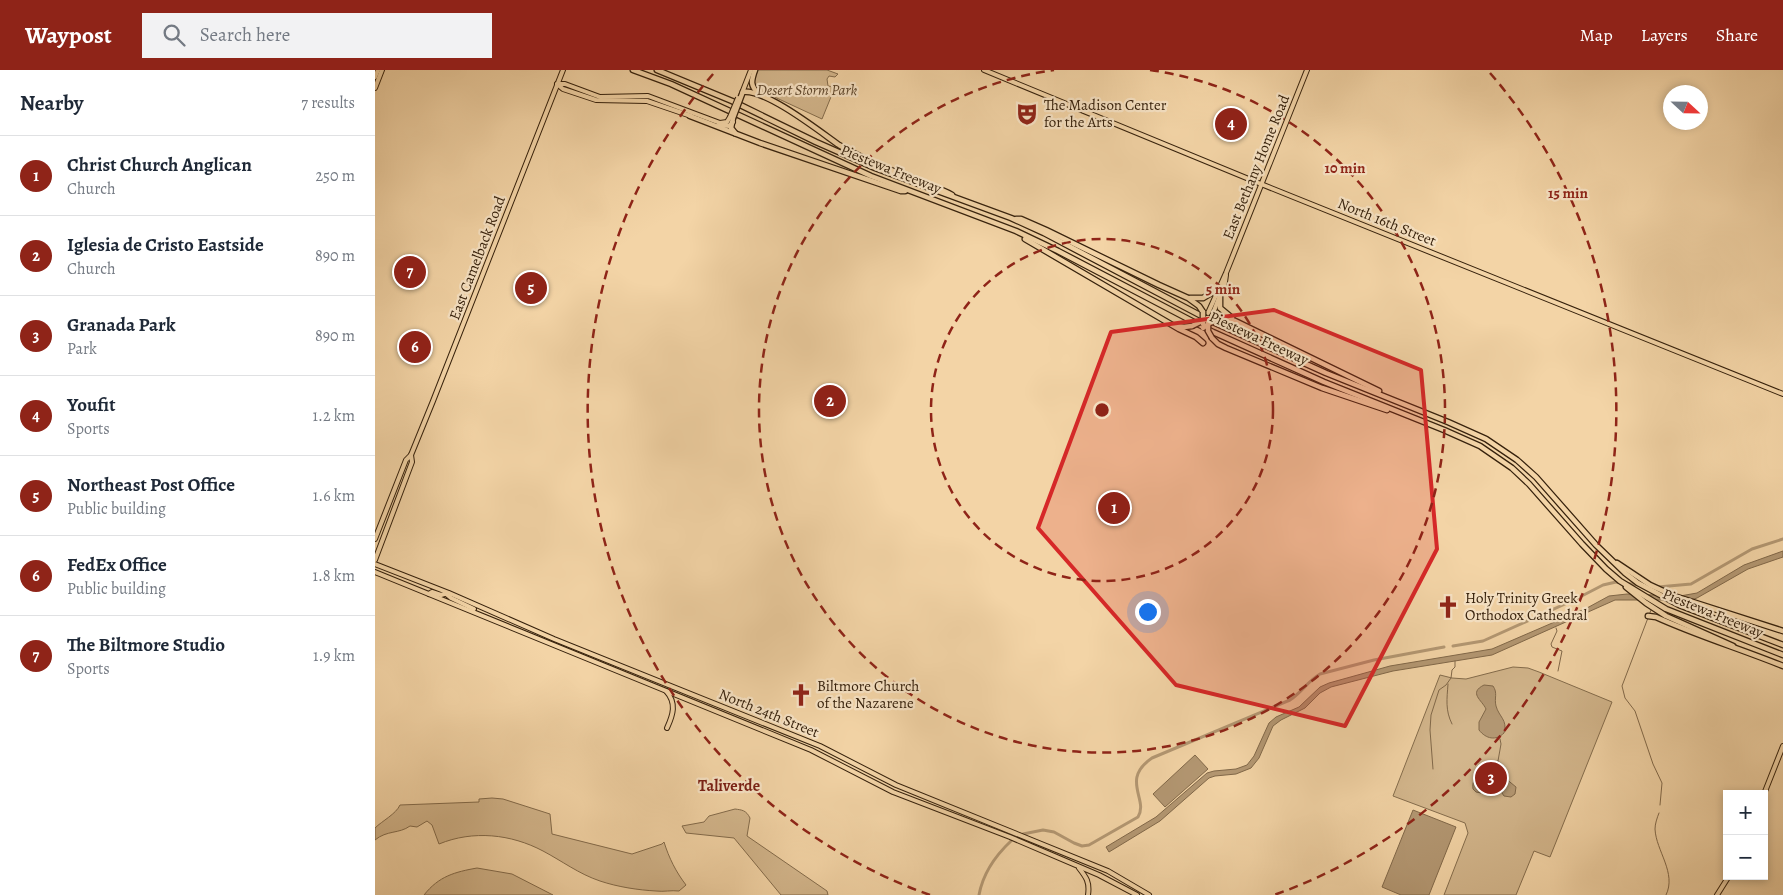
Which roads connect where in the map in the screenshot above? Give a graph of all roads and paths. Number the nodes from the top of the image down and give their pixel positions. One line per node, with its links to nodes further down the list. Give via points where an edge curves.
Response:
1 (378, 70): 9 (main road)
2 (382, 70): 11 (main road)
3 (563, 70): 10 (main road, East Camelback Road)
4 (633, 70): 19 (highway, Piestewa Freeway, via 729,110 836,162)
5 (657, 70): 20 (highway, Piestewa Freeway, via 732,101 857,160)
6 (753, 70): 12 (main road); 13 (highway, via 752,85)
7 (984, 70): 18 (main road, North 16th Street)
8 (1307, 70): 18 (main road, East Bethany Home Road)
9 (375, 77)
10 (557, 84): 14 (main road, via 591,99 647,101); 15 (main road, via 600,97 648,96 720,122); 35 (main road, East Camelback Road)
11 (375, 88)
12 (742, 93): 13 (highway, via 748,91); 15 (highway, bridge)
13 (760, 95): 20 (highway, via 791,111 859,156)
14 (689, 116): 16 (main road, via 722,126); 17 (highway)
15 (732, 118): 16 (highway)
16 (731, 125): 17 (highway)
17 (736, 134): 19 (highway, via 901,191)
18 (1261, 184): 23 (main road, East Bethany Home Road); 32 (main road, North 16th Street)
19 (909, 191): 22 (highway, Piestewa Freeway)
20 (957, 199): 21 (highway, Piestewa Freeway)
21 (1011, 218): 26 (highway, via 1046,230); 33 (highway, Piestewa Freeway, via 1213,322)
22 (1007, 227): 29 (highway); 34 (highway, Piestewa Freeway, via 1213,332)
23 (1226, 273): 24 (main road, East Bethany Home Road); 25 (main road, East Bethany Home Road)
24 (1218, 289): 26 (highway, via 1203,298); 27 (main road, East Bethany Home Road)
25 (1220, 295): 27 (main road, East Bethany Home Road); 28 (highway, via 1220,308)
26 (1189, 298): 27 (highway)
27 (1209, 317): 28 (highway); 29 (highway, bridge, via 1185,328); 30 (highway, bridge); 34 (highway, bridge, via 1212,338 1217,344 1322,388 1380,409)
28 (1235, 321): 33 (highway)
29 (1173, 325): 31 (highway)
30 (1203, 330)
31 (1203, 343)
32 (1783, 394)
33 (1397, 401): 40 (highway, Piestewa Freeway, via 1473,432 1499,447 1536,477 1611,561)
34 (1395, 411): 41 (highway, Piestewa Freeway, via 1480,446 1512,468)
35 (411, 455): 36 (main road, East Camelback Road, via 406,460); 37 (main road, East Camelback Road, via 412,462)
36 (375, 539)
37 (375, 560)
38 (375, 564): 42 (main road, North 24th Street)
39 (375, 572): 43 (main road, North 24th Street)
40 (1627, 572): 46 (highway, via 1689,602); 47 (highway, Piestewa Freeway, via 1655,593 1679,605)
41 (1620, 580): 48 (highway, via 1658,611); 49 (highway, Piestewa Freeway, via 1665,609)
42 (447, 593): 43 (main road); 45 (main road); 52 (main road, North 24th Street)
43 (429, 594): 45 (main road, North 24th Street)
44 (1648, 616): 48 (highway)
45 (495, 620): 51 (main road, North 24th Street)
46 (1783, 631)
47 (1783, 645)
48 (1737, 648): 50 (highway)
49 (1783, 655)
50 (1783, 666)
51 (664, 690): 53 (main road, via 674,707); 54 (main road, North 24th Street)
52 (772, 726): 54 (main road); 61 (main road, North 24th Street, via 828,750 890,783 1108,871)
53 (667, 728)
54 (769, 732): 57 (main road, North 24th Street, via 893,792)
55 (1783, 746): 56 (main road)
56 (1766, 790)
57 (1077, 866): 59 (main road, via 1087,878); 60 (main road, North 24th Street)
58 (1726, 880): 62 (main road)
59 (1088, 895)
60 (1137, 895)
61 (1149, 895)
62 (1717, 895)

